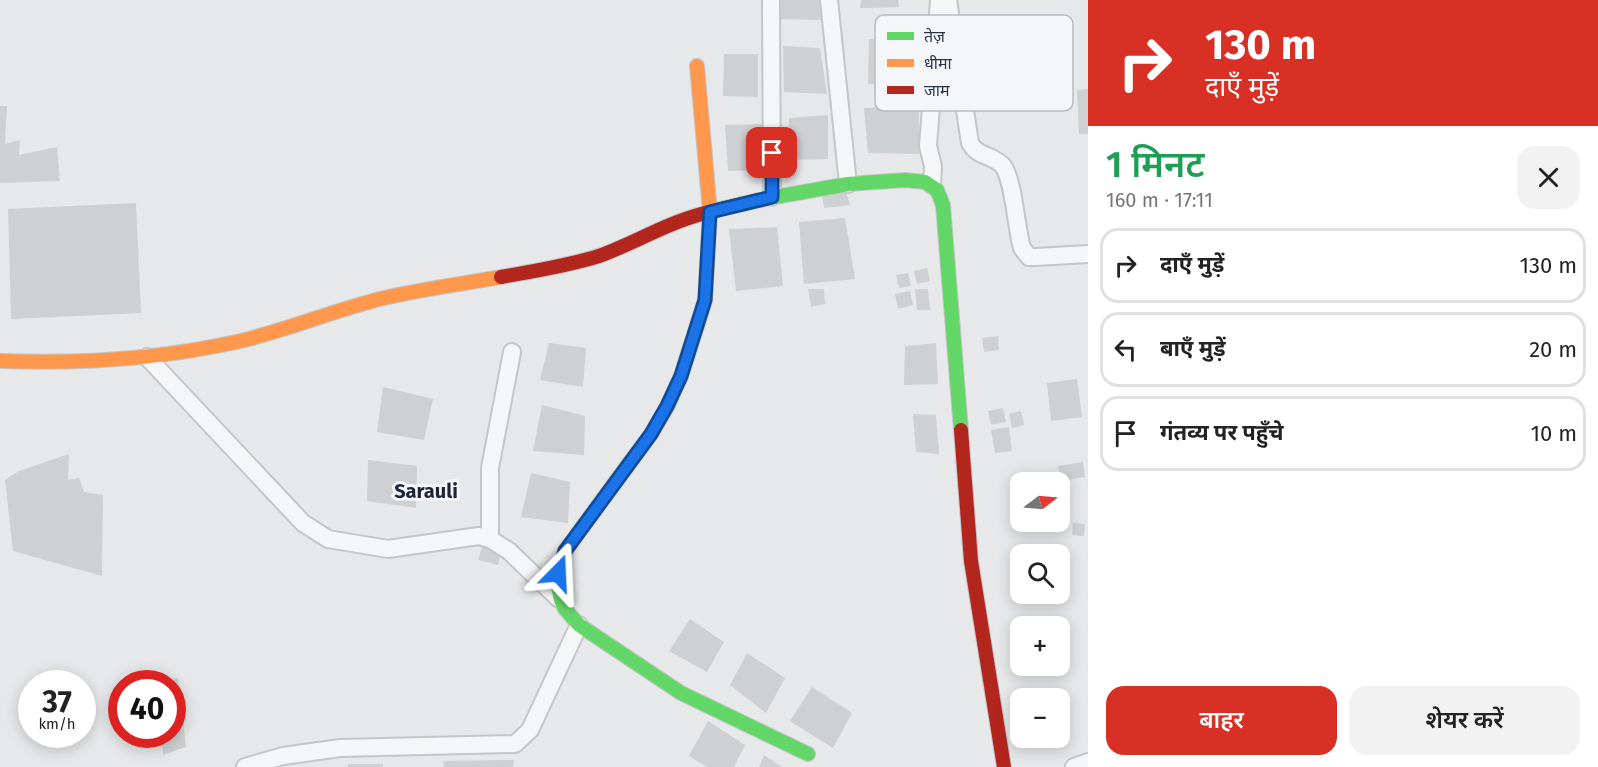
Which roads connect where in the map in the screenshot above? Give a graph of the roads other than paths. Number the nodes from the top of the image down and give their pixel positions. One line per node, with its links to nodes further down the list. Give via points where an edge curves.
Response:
1 (771, 0): 12 (street)
2 (829, 0): 10 (street)
3 (939, 0): 5 (street)
4 (948, 0): 6 (street)
5 (938, 15)
6 (950, 15)
7 (697, 66): 13 (street)
8 (931, 111): 11 (street, via 928,146)
9 (965, 111): 14 (street, via 973,149 1004,167 1022,248 1029,257)
10 (848, 184): 11 (street, via 918,180); 12 (street)
11 (932, 185): 25 (street, via 943,205 971,561)
12 (772, 197): 13 (street)
13 (710, 212): 16 (street, via 619,248 553,268 411,292 237,342); 19 (street, via 705,300 681,376 651,434 565,551 558,573)
14 (1088, 254)
15 (512, 352): 18 (street, via 490,468)
16 (147, 357): 17 (street); 18 (street, via 303,523 328,539 388,549 479,536)
17 (0, 361)
18 (490, 539): 19 (street, via 509,551)
19 (560, 599): 20 (street)
20 (579, 625): 21 (street, via 681,693); 22 (street, via 530,730 515,744 340,748)
21 (808, 754)
22 (283, 761): 24 (street)
23 (1088, 762): 26 (street)
24 (245, 767)
25 (1004, 767)
26 (1074, 767)

